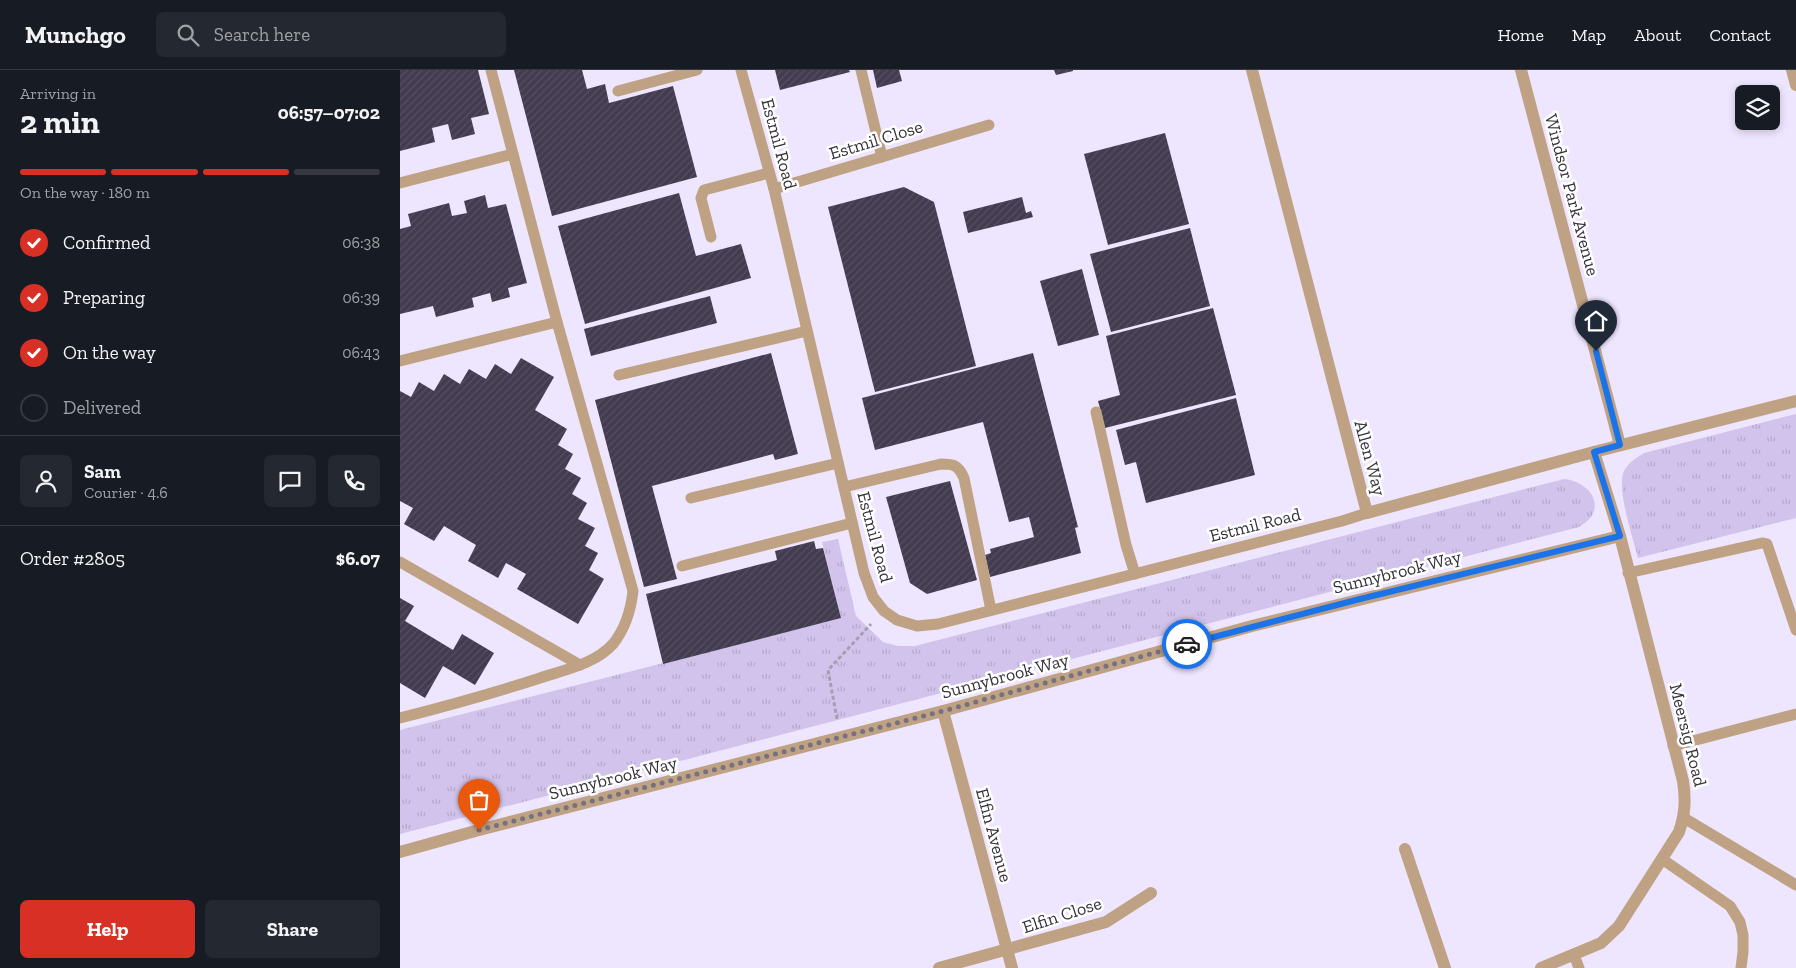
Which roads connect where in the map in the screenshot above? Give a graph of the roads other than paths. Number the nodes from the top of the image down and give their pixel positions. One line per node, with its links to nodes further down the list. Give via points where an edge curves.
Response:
1 (491, 70): 11 (lane)
2 (697, 70): 9 (lane)
3 (741, 70): 13 (lane, Estmil Road)
4 (861, 70): 12 (lane)
5 (1252, 70): 28 (street, Allen Way)
6 (1521, 70): 23 (street, Windsor Park Avenue)
7 (1792, 70): 8 (street)
8 (1796, 85)
9 (618, 91)
10 (988, 125): 12 (lane, Estmil Close)
11 (513, 154): 14 (lane); 17 (lane)
12 (882, 157): 15 (lane, Estmil Close)
13 (769, 173): 15 (lane, Estmil Road); 16 (lane, via 704,190 701,198)
14 (400, 184)
15 (774, 189): 18 (lane, Estmil Road)
16 (710, 237)
17 (557, 322): 19 (lane); 37 (lane, via 633,591 632,606 612,644)
18 (807, 331): 20 (lane); 25 (lane, Estmil Road)
19 (400, 361)
20 (619, 375)
21 (1796, 402): 23 (street, Allen Way)
22 (1096, 412): 34 (lane)
23 (1620, 445): 24 (street, Allen Way)
24 (1594, 452): 28 (street, Allen Way); 30 (street, Meersig Road)
25 (838, 463): 26 (lane, Estmil Road); 27 (lane)
26 (844, 488): 29 (lane, Estmil Road); 35 (lane, via 941,464 959,468 964,478)
27 (691, 498)
28 (1367, 513): 34 (lane, Estmil Road)
29 (852, 523): 32 (lane); 35 (lane, Estmil Road, via 873,597 897,620 917,626 938,624)
30 (1620, 536): 33 (street, Meersig Road); 38 (street, Sunnybrook Way, via 1252,626)
31 (400, 562): 37 (lane)
32 (682, 566)
33 (1628, 573): 36 (lane, via 1767,544); 41 (street, Meersig Road)
34 (1135, 574): 35 (lane, Estmil Road)
35 (992, 610)
36 (1796, 630)
37 (580, 665): 40 (lane)
38 (943, 711): 44 (street, Sunnybrook Way); 48 (street, Elfin Avenue)
39 (1796, 714): 41 (lane)
40 (400, 718)
41 (1673, 746): 42 (street, Meersig Road, via 1686,800)
42 (1684, 818): 45 (street, Meersig Road); 46 (lane)
43 (1405, 849): 52 (street)
44 (400, 852)
45 (1662, 859): 49 (street, Meersig Road, via 1619,926 1601,943); 55 (lane, via 1730,906 1743,934)
46 (1796, 885)
47 (1152, 893): 48 (street, Elfin Close, via 1106,922)
48 (1008, 950): 50 (street, Elfin Close); 51 (street, Elfin Avenue)
49 (1574, 955): 53 (street, Meersig Road); 54 (lane)
50 (939, 968)
51 (1012, 968)
52 (1445, 968)
53 (1541, 968)
54 (1579, 968)
55 (1741, 968)

